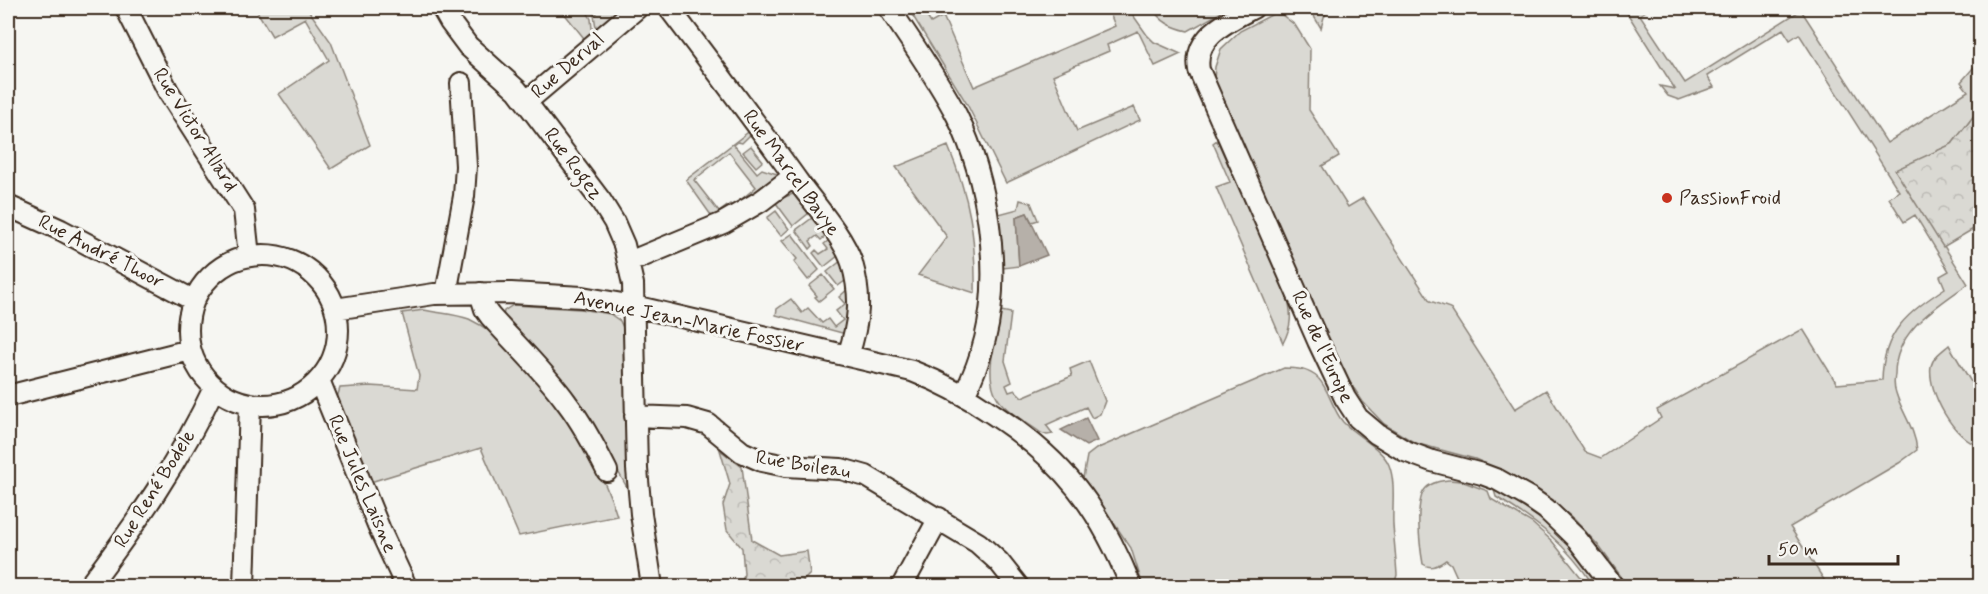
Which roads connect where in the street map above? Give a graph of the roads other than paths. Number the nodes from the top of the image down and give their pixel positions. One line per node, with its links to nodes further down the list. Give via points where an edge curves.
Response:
1 (126, 8): 11 (street, Rue Victor Allard, via 168,92 244,210)
2 (442, 8): 8 (street, Rue Rogez, via 468,46)
3 (637, 8): 8 (street, Rue Derval)
4 (669, 8): 9 (street, Rue Marcel Bavye)
5 (889, 8): 22 (street, via 956,116 983,197 991,250 990,303 981,354)
6 (1253, 8): 35 (street, Rue de l'Europe, via 1209,36 1200,50 1199,70 1350,408 1366,426 1405,451 1498,480 1530,498 1577,539)
7 (461, 83): 14 (street, via 465,188)
8 (526, 102): 12 (street, Rue Rogez, via 604,206)
9 (794, 176): 12 (street, via 729,220); 19 (street, Rue Marcel Bavye, via 851,261 859,305)
10 (8, 206): 15 (street, Rue André Thoor)
11 (249, 256): 15 (street, via 214,272); 17 (street, via 271,255 312,273 326,289)
12 (629, 262): 16 (street, Rue Rogez)
13 (480, 293): 14 (street, Avenue Jean-Marie Fossier); 16 (street, Avenue Jean-Marie Fossier, via 559,295); 26 (street, via 484,309 568,403)
14 (446, 294): 17 (street, Avenue Jean-Marie Fossier)
15 (193, 300): 18 (street, via 188,316)
16 (634, 306): 19 (street, Avenue Jean-Marie Fossier); 25 (street, Rue Rogez)
17 (335, 309): 20 (street, via 338,340)
18 (190, 350): 21 (street); 23 (street)
19 (848, 356): 22 (street, Avenue Jean-Marie Fossier, via 912,371)
20 (319, 380): 24 (street, via 292,400 266,406); 30 (street, Rue Jules Laisne)
21 (214, 388): 24 (street, via 231,399); 28 (street, Rue René Bodele, via 165,477)
22 (964, 395): 34 (street, Avenue Jean-Marie Fossier, via 1024,435 1064,471 1100,522)
23 (8, 396)
24 (250, 404): 29 (street)
25 (635, 416): 27 (street, Rue Boileau, via 708,423 742,452 762,461 854,472); 31 (street, Rue Rogez, via 639,490)
26 (607, 471)
27 (939, 518): 32 (street); 33 (street, Rue Boileau, via 984,548)
28 (89, 586)
29 (244, 586)
30 (406, 586)
31 (652, 586)
32 (902, 586)
33 (1018, 586)
34 (1131, 586)
35 (1613, 586)

